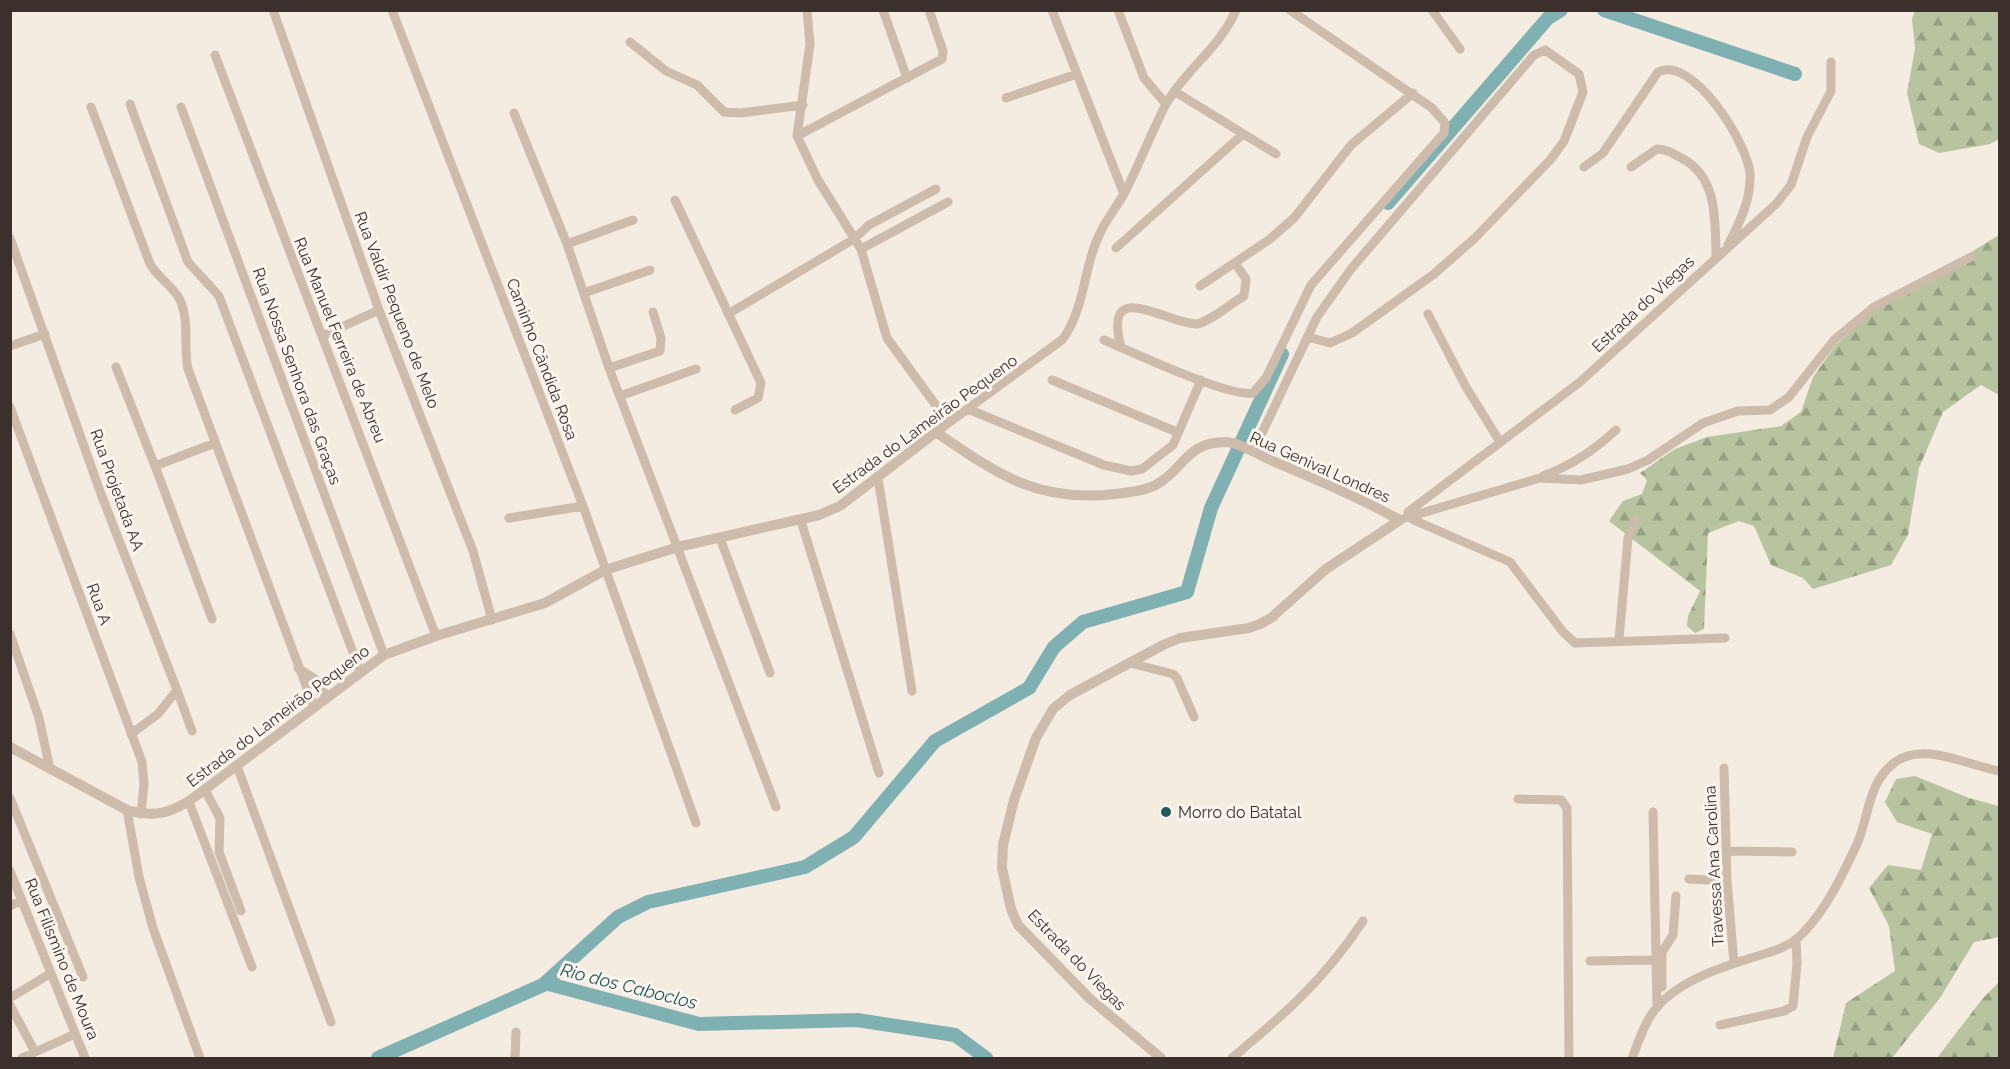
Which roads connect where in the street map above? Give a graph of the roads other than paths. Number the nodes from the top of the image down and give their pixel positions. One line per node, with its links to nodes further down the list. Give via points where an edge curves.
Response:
1 (273, 10): 49 (street, Rua Valdir Pequeno de Melo)
2 (392, 10): 79 (street, Caminho Cândida Rosa)
3 (807, 10): 22 (street, via 810,44)
4 (883, 10): 16 (street)
5 (929, 10): 16 (street, via 944,56)
6 (1052, 10): 15 (street)
7 (1118, 10): 21 (street, via 1144,78)
8 (1236, 10): 17 (street, Estrada do Lameirão Pequeno, via 1220,39)
9 (1290, 10): 18 (street)
10 (1432, 10): 12 (street)
11 (630, 42): 22 (street, via 666,71 697,85 724,112 741,114)
12 (1460, 50)
13 (216, 55): 55 (street, Rua Manuel Ferreira de Abreu, via 302,288)
14 (1831, 62): 40 (street, Estrada do Viegas, via 1831,91 1807,137 1791,185 1754,226)
15 (1077, 74): 19 (street); 32 (street)
16 (907, 78): 27 (street)
17 (1174, 91): 21 (street, Estrada do Lameirão Pequeno); 26 (street)
18 (1413, 93): 44 (street, via 1351,145 1294,218); 48 (street, via 1445,123 1444,132 1311,285)
19 (1006, 98)
20 (130, 104): 96 (street, via 188,262 219,296)
21 (1166, 104): 32 (street, Estrada do Lameirão Pequeno)
22 (802, 105): 27 (street)
23 (91, 107): 74 (street, via 150,264 183,308 188,369)
24 (181, 107): 93 (street, Rua Nossa Senhora das Graças)
25 (514, 113): 38 (street)
26 (1243, 134): 28 (street); 39 (street)
27 (797, 136): 37 (street)
28 (1276, 153)
29 (1584, 167): 40 (street, via 1603,153 1658,72 1676,71 1716,102 1745,151 1750,173 1746,208)
30 (1631, 167): 42 (street, via 1657,149 1666,149 1700,170 1713,201)
31 (936, 189): 37 (street, via 868,225)
32 (1124, 194): 67 (street, Estrada do Lameirão Pequeno, via 1101,231 1091,257 1082,303 1064,339)
33 (675, 200): 51 (street)
34 (948, 202): 41 (street)
35 (633, 220): 38 (street)
36 (10, 238): 54 (street, Rua Projetada AA)
37 (854, 239): 41 (street); 51 (street)
38 (567, 244): 47 (street)
39 (1116, 248)
40 (1727, 248): 42 (street, Estrada do Viegas)
41 (861, 249): 69 (street, via 887,338)
42 (1716, 256): 73 (street, Estrada do Viegas, via 1580,382)
43 (1971, 256): 78 (street, Estrada do Viegas, via 1874,307 1834,340 1789,397 1770,410 1738,411 1713,419 1628,469 1581,480)
44 (1235, 263): 46 (street); 59 (street, via 1246,279 1244,296 1205,323 1197,324 1153,311 1126,310 1116,319)
45 (650, 270): 47 (street)
46 (1200, 286)
47 (584, 293): 61 (street)
48 (1300, 306): 53 (street); 64 (street, via 1258,390 1242,393)
49 (379, 310): 55 (street); 88 (street, Rua Valdir Pequeno de Melo, via 473,552)
50 (653, 312): 61 (street, via 661,338 660,351)
51 (728, 314): 68 (street, via 762,388 758,398)
52 (1428, 314): 73 (street)
53 (1317, 317): 56 (street); 56 (street, via 1351,269 1533,55 1545,50 1580,74 1583,92 1564,141 1475,238 1434,274 1352,333 1330,343)
54 (45, 334): 58 (street); 98 (street, Rua Projetada AA, via 101,494)
55 (324, 335): 90 (street, Rua Manuel Ferreira de Abreu)
56 (1308, 337): 75 (street)
57 (1104, 340): 59 (street)
58 (10, 346)
59 (1121, 347): 64 (street)
60 (116, 367): 76 (street)
61 (609, 368): 65 (street)
62 (696, 369): 65 (street)
63 (1052, 380): 72 (street)
64 (1201, 381): 72 (street)
65 (620, 396): 85 (street)
66 (10, 407): 104 (street, Rua A)
67 (968, 409): 69 (street, Estrada do Lameirão Pequeno); 72 (street, via 1119,471 1142,469 1173,445)
68 (735, 410)
69 (948, 422): 71 (street, Estrada do Lameirão Pequeno)
70 (1616, 430): 78 (street, via 1579,460)
71 (936, 432): 75 (street, Rua Genival Londres, via 1018,484 1059,494 1105,495 1146,489 1166,478 1185,456 1201,447 1228,442); 77 (street, Estrada do Lameirão Pequeno)
72 (1178, 432)
73 (1500, 442): 81 (street, Estrada do Viegas, via 1414,506)
74 (216, 443): 76 (street); 95 (street)
75 (1251, 451): 81 (street, Rua Genival Londres)
76 (155, 466): 87 (street)
77 (878, 478): 83 (street, Estrada do Lameirão Pequeno, via 840,506); 99 (street)
78 (1539, 478): 81 (street, Estrada do Viegas)
79 (583, 506): 80 (street); 86 (street, Caminho Cândida Rosa)
80 (508, 518)
81 (1404, 519): 92 (street, via 1510,562 1570,640 1583,643); 94 (street, Estrada do Viegas, via 1326,569 1260,624 1180,638)
82 (1635, 520): 92 (street, via 1628,538)
83 (801, 521): 84 (street, Estrada do Lameirão Pequeno); 110 (street)
84 (720, 538): 85 (street, Estrada do Lameirão Pequeno); 97 (street)
85 (678, 547): 86 (street, Estrada do Lameirão Pequeno); 115 (street)
86 (605, 570): 88 (street, Estrada do Lameirão Pequeno, via 545,603); 119 (street, Caminho Cândida Rosa)
87 (212, 619)
88 (492, 620): 90 (street, Estrada do Lameirão Pequeno)
89 (10, 634): 108 (street, via 45,737)
90 (436, 636): 93 (street, Estrada do Lameirão Pequeno)
91 (1725, 638): 92 (street)
92 (1619, 639)
93 (384, 655): 96 (street, Estrada do Lameirão Pequeno)
94 (1130, 663): 102 (street, via 1178,678); 149 (street, Estrada do Viegas, via 1070,694 1043,723 1006,828 1002,868 1004,888 1018,925 1089,998)
95 (298, 668): 100 (street, via 315,679); 101 (street)
96 (360, 671): 100 (street, Estrada do Lameirão Pequeno)
97 (770, 673)
98 (177, 690): 103 (street, Rua Projetada AA); 104 (street, via 158,714)
99 (912, 691)
100 (327, 697): 101 (street, Estrada do Lameirão Pequeno)
101 (314, 707): 106 (street, Estrada do Lameirão Pequeno)
102 (1194, 717)
103 (192, 731)
104 (131, 734): 118 (street, Rua A, via 144,773)
105 (11, 748): 108 (street, Estrada do Lameirão Pequeno)
106 (237, 766): 111 (street, Estrada do Lameirão Pequeno); 140 (street)
107 (1724, 768): 120 (street, Travessa Ana Carolina)
108 (50, 769): 116 (street, Estrada do Lameirão Pequeno)
109 (2000, 771): 130 (street, via 1930,755 1907,756 1894,762 1881,775 1858,842 1838,880 1818,915)
110 (879, 773)
111 (205, 790): 114 (street, Estrada do Lameirão Pequeno); 128 (street, via 220,818 219,852)
112 (10, 798): 136 (street)
113 (1518, 799): 151 (street, via 1561,801 1567,808)
114 (189, 801): 118 (street, Estrada do Lameirão Pequeno, via 166,814); 134 (street)
115 (776, 807)
116 (127, 810): 118 (street, Estrada do Lameirão Pequeno); 147 (street, via 153,928)
117 (1653, 812): 131 (street)
118 (141, 814)
119 (696, 823)
120 (1726, 851): 121 (street); 124 (street, Travessa Ana Carolina)
121 (1792, 852)
122 (10, 871): 126 (street, Rua Filismino de Moura)
123 (1689, 879): 124 (street)
124 (1727, 881): 133 (street, Travessa Ana Carolina)
125 (1676, 896): 138 (street, via 1673,935 1662,952)
126 (22, 900): 127 (street); 135 (street, Rua Filismino de Moura)
127 (10, 906)
128 (241, 911)
129 (1363, 921): 150 (street, via 1346,947 1293,1008)
130 (1796, 940): 133 (street); 141 (street, via 1793,1006)
131 (1654, 960): 132 (street); 138 (street)
132 (1590, 961)
133 (1734, 963): 138 (street, via 1673,992)
134 (252, 968)
135 (51, 973): 137 (street); 143 (street, Rua Filismino de Moura)
136 (83, 977)
137 (10, 998)
138 (1660, 1004): 152 (street)
139 (12, 1009): 144 (street)
140 (331, 1022)
141 (1720, 1025)
142 (516, 1032): 148 (street)
143 (75, 1034): 144 (street); 146 (street, Rua Filismino de Moura)
144 (35, 1052): 145 (street)
145 (22, 1059)
146 (85, 1059)
147 (200, 1059)
148 (515, 1059)
149 (1161, 1059)
150 (1232, 1059)
151 (1569, 1059)
152 (1632, 1059)

